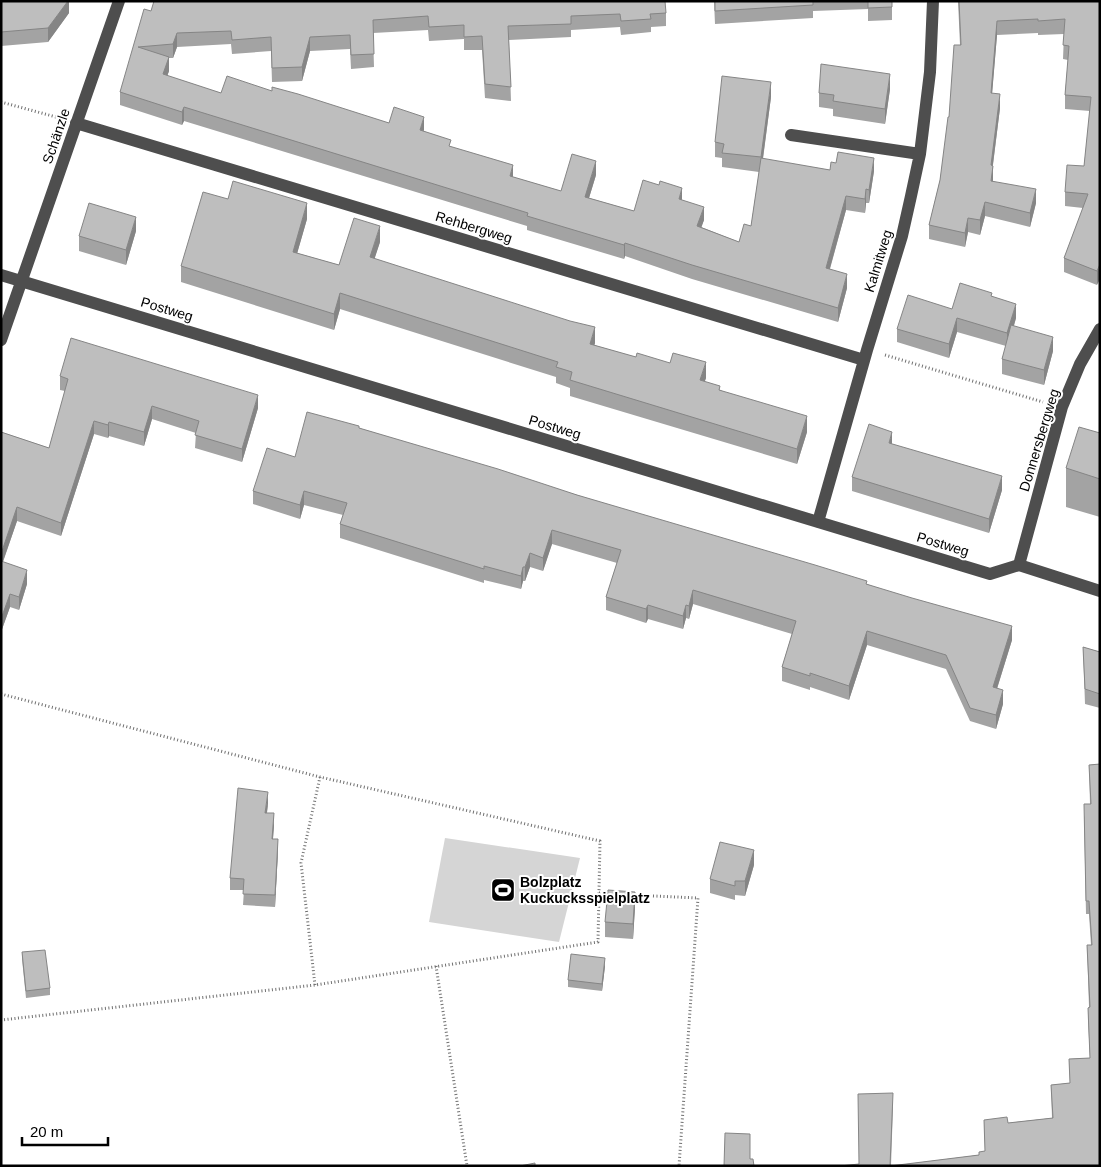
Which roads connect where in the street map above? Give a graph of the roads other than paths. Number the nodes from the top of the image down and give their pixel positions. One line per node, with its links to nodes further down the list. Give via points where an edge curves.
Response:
1 (119, 1): 3 (street, Schänzle)
2 (933, 1): 5 (street, Kalmitweg, via 930,72)
3 (76, 123): 7 (street, Schänzle); 10 (street, Rehbergweg)
4 (791, 135): 5 (street)
5 (920, 154): 10 (street, Kalmitweg, via 902,236)
6 (1, 274): 7 (street, Postweg)
7 (22, 281): 9 (street, Schänzle); 11 (street, Postweg)
8 (1100, 329): 12 (street, Donnersbergweg, via 1080,364 1062,408)
9 (1, 340)
10 (866, 355): 11 (street, Kalmitweg)
11 (818, 522): 12 (street, Postweg, via 990,574)
12 (1020, 565): 13 (street)
13 (1100, 591)

